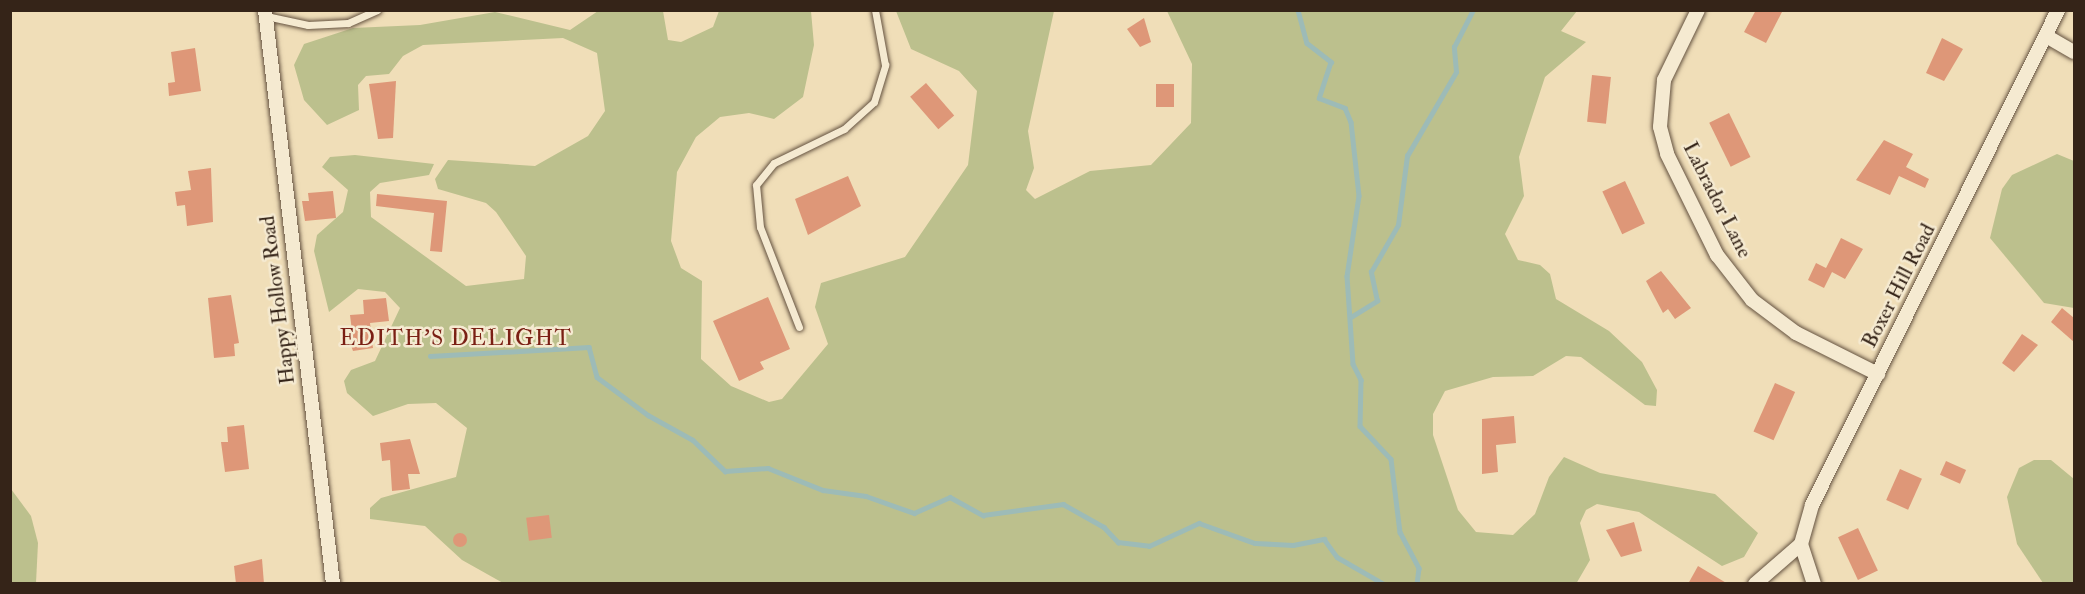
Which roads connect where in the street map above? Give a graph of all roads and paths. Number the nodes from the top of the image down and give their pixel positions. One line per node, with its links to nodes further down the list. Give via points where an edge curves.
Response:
1 (377, 10): 5 (lane, via 348,23 308,25)
2 (875, 10): 8 (lane, via 885,65 874,102 844,129 768,167 756,185 760,227)
3 (1698, 10): 9 (street, Labrador Lane, via 1672,60 1659,105 1660,127 1677,174 1717,255 1752,300 1796,333)
4 (2058, 10): 6 (street, Boxer Hill Road)
5 (266, 13): 11 (street, Happy Hollow Road)
6 (2046, 36): 7 (street); 9 (street, Boxer Hill Road)
7 (2074, 52)
8 (799, 327)
9 (1878, 374): 10 (street, Boxer Hill Road, via 1812,505)
10 (1801, 544): 12 (street); 13 (street)
11 (333, 584)
12 (1755, 584)
13 (1814, 584)

